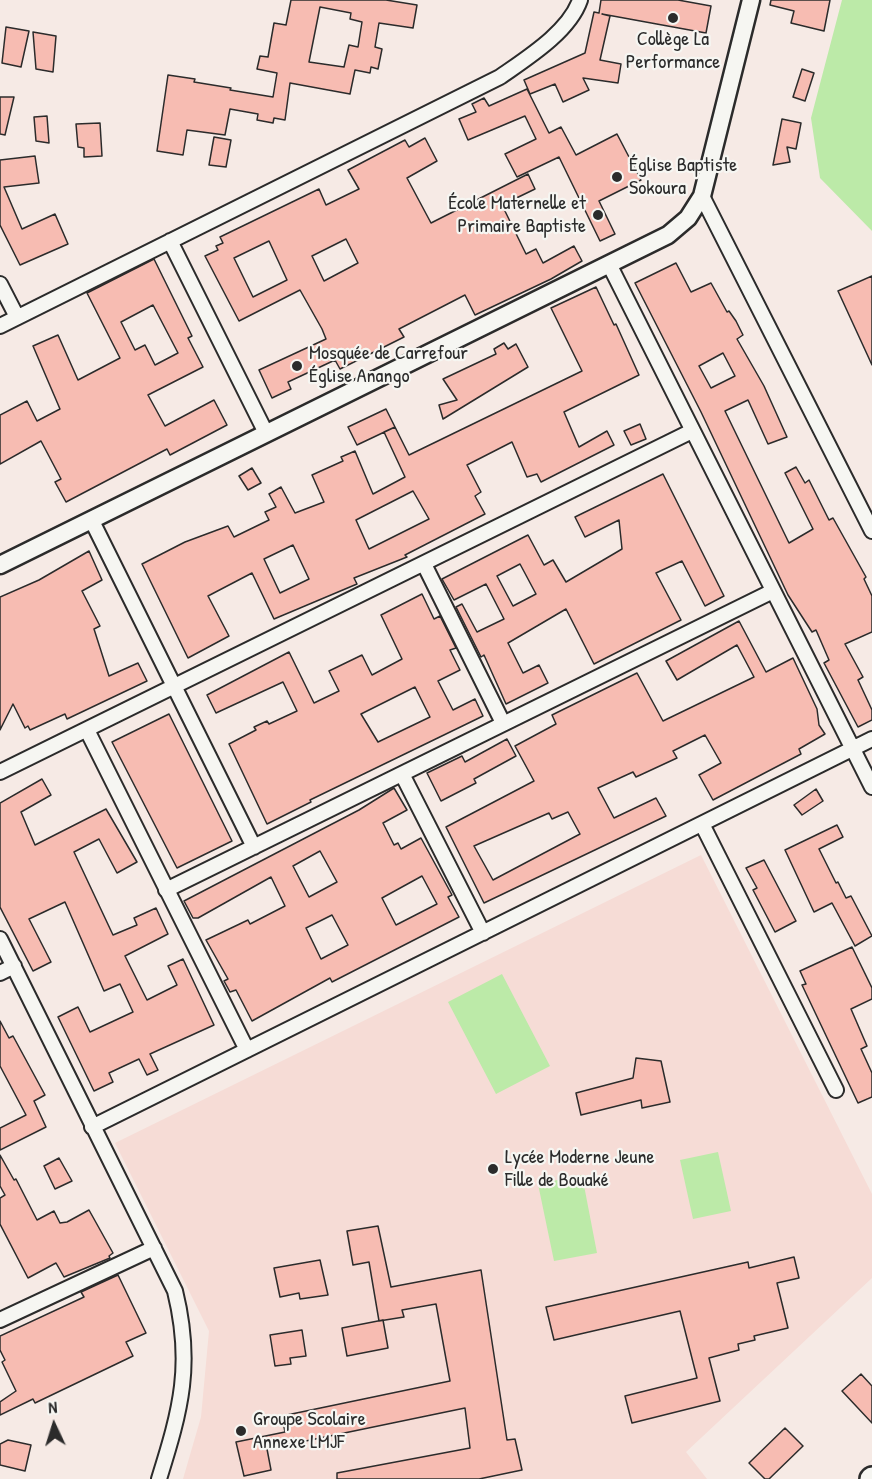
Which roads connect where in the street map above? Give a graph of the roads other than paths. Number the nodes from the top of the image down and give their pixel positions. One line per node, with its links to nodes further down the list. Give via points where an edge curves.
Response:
1 (580, 0): 4 (street, via 578,8 543,46 500,77)
2 (751, 0): 3 (street)
3 (702, 196): 5 (street, via 688,218 668,235); 12 (street)
4 (170, 241): 7 (street); 10 (street)
5 (609, 264): 9 (street); 10 (street)
6 (0, 284): 7 (street)
7 (17, 317): 8 (street)
8 (0, 326)
9 (692, 431): 13 (street); 15 (street)
10 (266, 433): 11 (street)
11 (92, 521): 14 (street); 16 (street)
12 (872, 531)
13 (424, 564): 16 (street); 17 (street)
14 (0, 565)
15 (773, 591): 17 (street); 20 (street)
16 (174, 687): 18 (street); 25 (street)
17 (503, 723): 22 (street)
18 (87, 730): 21 (street); 26 (street)
19 (872, 739): 20 (street)
20 (853, 749): 23 (street); 24 (street)
21 (0, 772)
22 (402, 774): 25 (street); 27 (street)
23 (872, 787)
24 (702, 824): 27 (street); 32 (street)
25 (254, 847): 26 (street)
26 (166, 890): 31 (street)
27 (483, 933): 31 (street)
28 (0, 939): 29 (street)
29 (14, 966): 30 (street); 33 (street)
30 (0, 973)
31 (247, 1050): 33 (street)
32 (836, 1090)
33 (93, 1127): 34 (street)
34 (154, 1248): 35 (street); 36 (street, via 175,1291 185,1374 179,1416)
35 (0, 1320)
36 (159, 1479)

